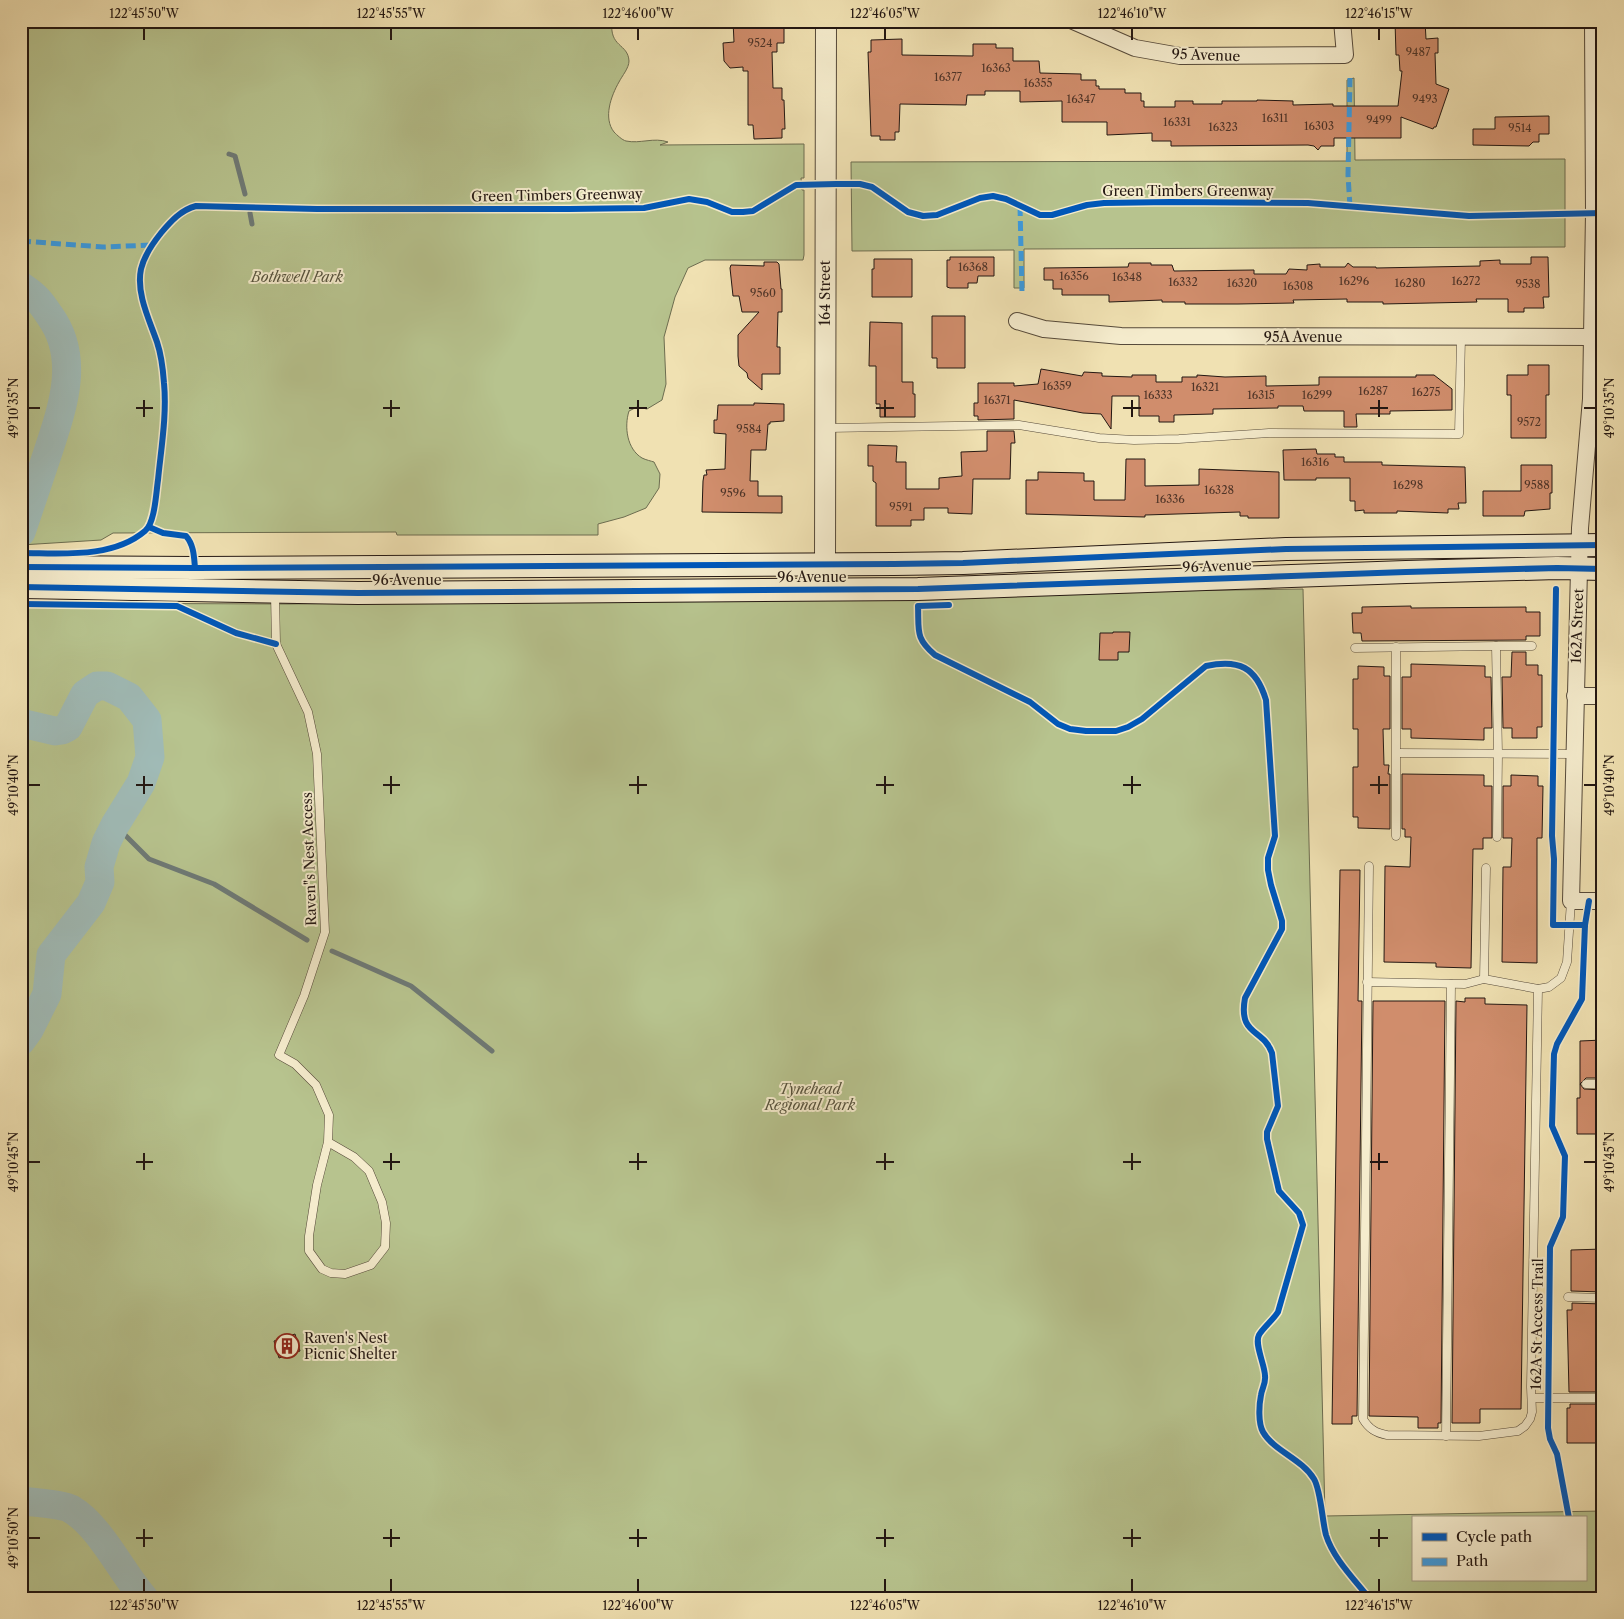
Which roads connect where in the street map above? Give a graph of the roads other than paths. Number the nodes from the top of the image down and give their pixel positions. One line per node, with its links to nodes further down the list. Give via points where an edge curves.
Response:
1 (826, 21): 8 (street, 164 Street)
2 (1073, 21): 3 (street, 95 Avenue, via 1135,48 1180,56 1345,55)
3 (1342, 21)
4 (1594, 21): 7 (street, 162A Street)
5 (1017, 321): 6 (street, 95A Avenue, via 1044,329 1121,336)
6 (1462, 337): 7 (street, 95A Avenue); 8 (lane, via 1459,434 1269,433 1134,440 1099,438 1019,425)
7 (1591, 337): 9 (street, 162A Street, via 1590,415)
8 (824, 428): 11 (street, 164 Street)
9 (1580, 545): 10 (main road, 96 Avenue); 11 (main road, 96 Avenue, via 1286,550); 13 (street, 162A Street)
10 (1603, 545)
11 (825, 565): 15 (main road, 96 Avenue); 17 (main road)
12 (21, 568): 15 (main road, 96 Avenue)
13 (1579, 569): 14 (main road, 96 Avenue); 17 (main road, 96 Avenue, via 1396,572 918,589); 23 (street, 162A Street)
14 (1603, 569)
15 (57, 577): 16 (main road, 96 Avenue); 18 (main road, 96 Avenue)
16 (21, 587)
17 (788, 589): 18 (main road, 96 Avenue)
18 (274, 592): 40 (lane, Raven"s Nest Access, via 276,644 308,712 317,754 325,932 304,996 279,1055 295,1064 316,1085 329,1115)
19 (1496, 646): 20 (lane); 21 (lane); 26 (lane)
20 (1532, 646)
21 (1396, 647): 22 (lane); 25 (lane)
22 (1355, 648)
23 (1575, 696): 24 (street); 27 (street, 162A Street)
24 (1603, 696)
25 (1397, 753): 26 (lane); 28 (lane)
26 (1498, 754): 27 (lane); 29 (lane)
27 (1574, 754): 32 (street, 162A Street)
28 (1396, 836)
29 (1496, 837)
30 (1369, 866): 35 (lane)
31 (1486, 868): 34 (lane)
32 (1571, 901): 33 (street); 37 (lane, via 1566,968 1554,984)
33 (1603, 901)
34 (1484, 979): 36 (lane); 37 (lane)
35 (1368, 982): 36 (lane); 45 (lane, via 1363,1419 1378,1434)
36 (1451, 984): 45 (lane)
37 (1538, 989): 43 (lane)
38 (1586, 1084): 39 (lane)
39 (1603, 1084)
40 (328, 1142): 40 (lane, Raven"s Nest Access, via 370,1171 386,1223 385,1247 371,1265 345,1274 322,1269 309,1251 317,1184)
41 (1568, 1297): 42 (lane)
42 (1603, 1298)
43 (1532, 1398): 44 (lane); 45 (lane, via 1530,1419 1518,1431)
44 (1603, 1398)
45 (1446, 1436)

